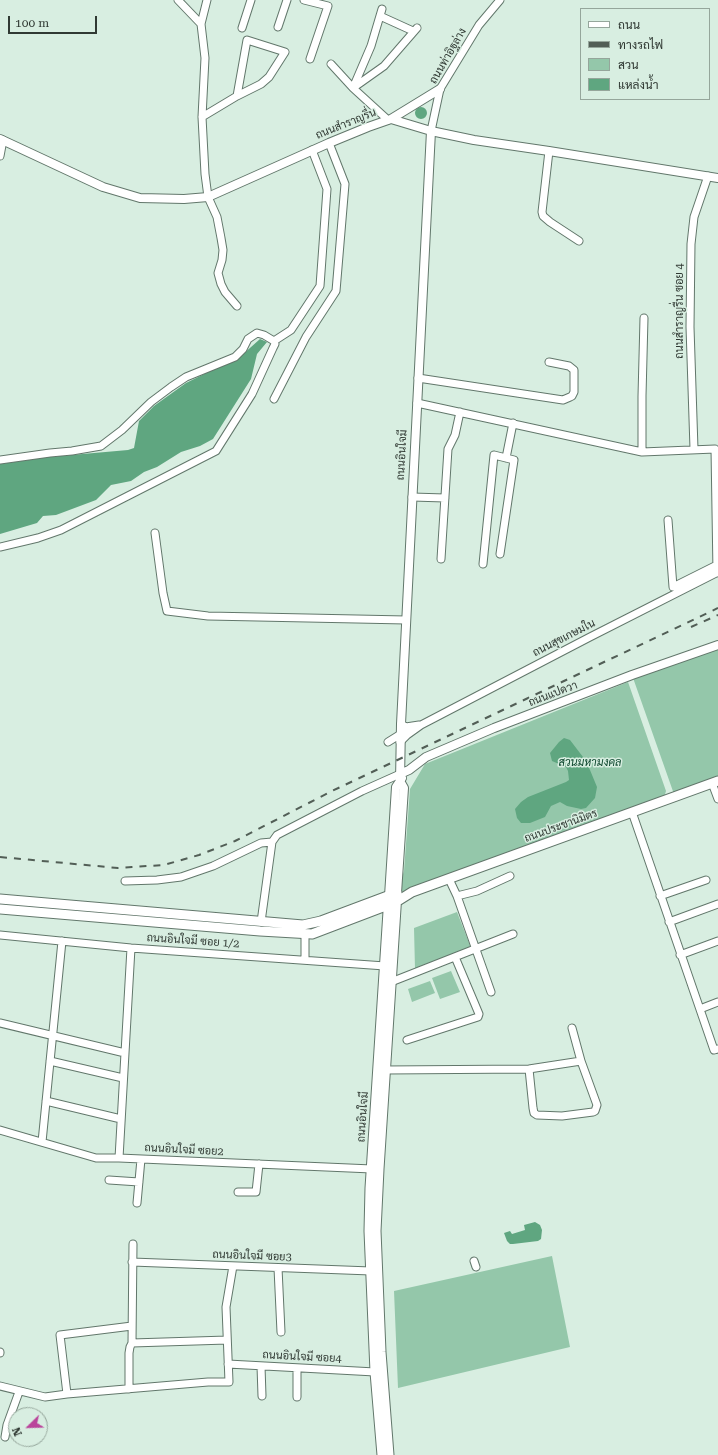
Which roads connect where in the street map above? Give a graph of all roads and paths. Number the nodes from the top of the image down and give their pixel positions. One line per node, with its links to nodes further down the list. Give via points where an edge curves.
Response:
1 (178, 0): 7 (street)
2 (207, 0): 7 (street)
3 (251, 0): 9 (street)
4 (287, 0): 8 (street)
5 (304, 0): 10 (street, via 328,6)
6 (498, 1): 13 (street, ถนนท่าอิฐล่าง, via 479,24)
7 (201, 24): 15 (street, via 205,58)
8 (278, 27)
9 (242, 28)
10 (310, 59)
11 (331, 64): 12 (street)
12 (353, 88): 12 (street, via 384,66 415,29 381,13 371,46); 16 (street)
13 (440, 89): 16 (street); 17 (street, ถนนท่าอิฐล่าง)
14 (237, 96): 14 (street, via 247,40 285,52 270,77); 15 (street)
15 (202, 117): 25 (street)
16 (390, 120): 17 (street, ถนนสำราญรื่น); 19 (street, ถนนสำราญรื่น)
17 (431, 131): 21 (street, ถนนสำราญรื่น); 31 (street, ถนนอินใจมี)
18 (2, 139): 22 (street); 25 (street, ถนนสำราญรื่น, via 104,187 140,198)
19 (329, 143): 20 (street, ถนนสำราญรื่น); 32 (street, via 345,184 336,291 306,337)
20 (312, 150): 25 (street, ถนนสำราญรื่น); 29 (street, via 327,189 320,286 291,330)
21 (549, 151): 23 (street, ถนนสำราญรื่น); 26 (street, via 542,212 550,222)
22 (0, 156)
23 (708, 176): 24 (street, ถนนสำราญรื่น); 36 (street, ถนนสำราญรื่น ซอย 4, via 694,216 691,244 690,327)
24 (718, 178)
25 (208, 198): 27 (street, via 217,217 223,250 218,273 221,284)
26 (579, 241)
27 (237, 306)
28 (644, 318): 38 (street)
29 (274, 341): 40 (street, via 257,333 248,339 235,357 186,377 171,387 101,446); 45 (street, via 252,394 216,451 61,530)
30 (549, 362): 31 (street, via 569,366 574,370 572,396 563,400)
31 (418, 378): 33 (street, ถนนอินใจมี)
32 (274, 399)
33 (417, 404): 34 (street); 41 (street, ถนนอินใจมี)
34 (460, 412): 35 (street); 42 (street, via 455,435 448,449)
35 (513, 423): 38 (street); 39 (street)
36 (694, 449): 37 (street); 38 (street)
37 (717, 449): 49 (street)
38 (642, 452)
39 (506, 458): 46 (street, via 514,460); 48 (street, via 494,455)
40 (0, 460)
41 (412, 497): 42 (street); 51 (street, ถนนอินใจมี)
42 (444, 498): 47 (street)
43 (668, 520): 49 (street, via 673,587)
44 (155, 534): 51 (street, via 167,611 208,616)
45 (0, 546)
46 (500, 554)
47 (441, 559)
48 (483, 564)
49 (716, 564): 50 (street)
50 (717, 573): 54 (street, ถนนสุขเกษมใน)
51 (406, 620): 53 (street, ถนนอินใจมี)
52 (718, 645): 58 (street, ถนนแปดวา, via 494,728 426,757)
53 (401, 724): 54 (street, ถนนสุขเกษมใน, via 406,727); 55 (street, ถนนอินใจมี)
54 (421, 725): 55 (street, ถนนสุขเกษมใน)
55 (400, 738): 56 (street, ถนนสุขเกษมใน); 57 (street, ถนนอินใจมี)
56 (388, 742)
57 (400, 763): 58 (street); 59 (street, ถนนอินใจมี)
58 (411, 768): 59 (street, ถนนแปดวา)
59 (400, 777): 63 (street, via 362,791 293,826 277,835); 71 (street, ถนนอินใจมี, via 396,787)
60 (715, 782): 61 (street); 62 (main road, ถนนประชานิมิตร)
61 (718, 799)
62 (632, 812): 65 (main road, ถนนประชานิมิตร); 69 (street)
63 (272, 842): 67 (street, via 261,843 213,866 181,877); 74 (street)
64 (510, 876): 68 (street, via 477,891)
65 (449, 879): 68 (street); 71 (main road, ถนนประชานิมิตร)
66 (706, 880): 69 (street)
67 (125, 881)
68 (457, 896): 82 (street)
69 (660, 896): 75 (street)
70 (0, 899): 74 (main road)
71 (393, 899): 74 (main road, via 310,925); 76 (main road, via 318,932); 86 (main road, ถนนอินใจมี); 87 (main road, ถนนอินใจมี)
72 (718, 904): 75 (street)
73 (0, 909): 76 (main road)
74 (261, 922)
75 (669, 922): 83 (street)
76 (305, 934): 85 (street)
77 (513, 934): 82 (street)
78 (0, 935): 79 (street, ถนนอินใจมี ซอย 1/2)
79 (62, 941): 81 (street, ถนนอินใจมี ซอย 1/2); 93 (street)
80 (718, 941): 83 (street)
81 (131, 948): 85 (street, ถนนอินใจมี ซอย 1/2); 96 (street)
82 (475, 949): 84 (street); 88 (street)
83 (680, 955): 90 (street)
84 (455, 957): 87 (street); 94 (street, via 479,1014 478,1017)
85 (305, 960): 86 (street, ถนนอินใจมี ซอย 1/2)
86 (385, 966): 87 (main road, ถนนอินใจมี)
87 (387, 982): 100 (main road, ถนนอินใจมี)
88 (491, 992)
89 (718, 1002): 90 (street)
90 (700, 1009): 95 (street, via 714,1050)
91 (0, 1023): 93 (street)
92 (572, 1028): 98 (street)
93 (52, 1035): 96 (street); 97 (street)
94 (407, 1040)
95 (718, 1049)
96 (125, 1053): 101 (street)
97 (50, 1061): 101 (street); 102 (street)
98 (581, 1061): 99 (street); 99 (street, via 597,1105 593,1112 562,1116 534,1113)
99 (529, 1069): 100 (street)
100 (382, 1070): 109 (main road, ถนนอินใจมี)
101 (123, 1078): 103 (street)
102 (46, 1101): 103 (street); 105 (street)
103 (121, 1119): 106 (street)
104 (0, 1130): 105 (street, ถนนอินใจมี ซอย2)
105 (42, 1142): 106 (street, ถนนอินใจมี ซอย2, via 96,1158)
106 (119, 1158): 107 (street, ถนนอินใจมี ซอย2)
107 (140, 1159): 108 (street, ถนนอินใจมี ซอย2); 111 (street)
108 (259, 1164): 109 (street, ถนนอินใจมี ซอย2); 112 (street, via 256,1192)
109 (375, 1169): 118 (main road, ถนนอินใจมี, via 369,1232); 135 (main road, ถนนอินใจมี, via 382,1359)
110 (109, 1180): 111 (street)
111 (139, 1182): 113 (street)
112 (238, 1192)
113 (137, 1203)
114 (133, 1244): 115 (street)
115 (132, 1262): 116 (street, ถนนอินใจมี ซอย3); 119 (street)
116 (233, 1266): 117 (street, ถนนอินใจมี ซอย3); 121 (street, via 226,1307)
117 (278, 1268): 118 (street, ถนนอินใจมี ซอย3); 120 (street)
118 (371, 1271): 126 (main road, ถนนอินใจมี)
119 (132, 1326): 122 (street); 130 (street, via 60,1335)
120 (281, 1332)
121 (227, 1340): 122 (street); 123 (street)
122 (132, 1344): 128 (street, via 129,1353)
123 (228, 1364): 124 (street, ถนนอินใจมี ซอย4); 128 (street, via 229,1382)
124 (261, 1366): 125 (street, ถนนอินใจมี ซอย4); 131 (street)
125 (297, 1368): 126 (street, ถนนอินใจมี ซอย4); 132 (street)
126 (375, 1372): 134 (main road, ถนนอินใจมี)
127 (0, 1386): 129 (street)
128 (129, 1389): 130 (street)
129 (19, 1392): 130 (street, via 45,1398); 133 (street)
130 (67, 1394)
131 (262, 1396)
132 (296, 1396)
133 (4, 1437)
134 (382, 1455)
135 (389, 1455)

